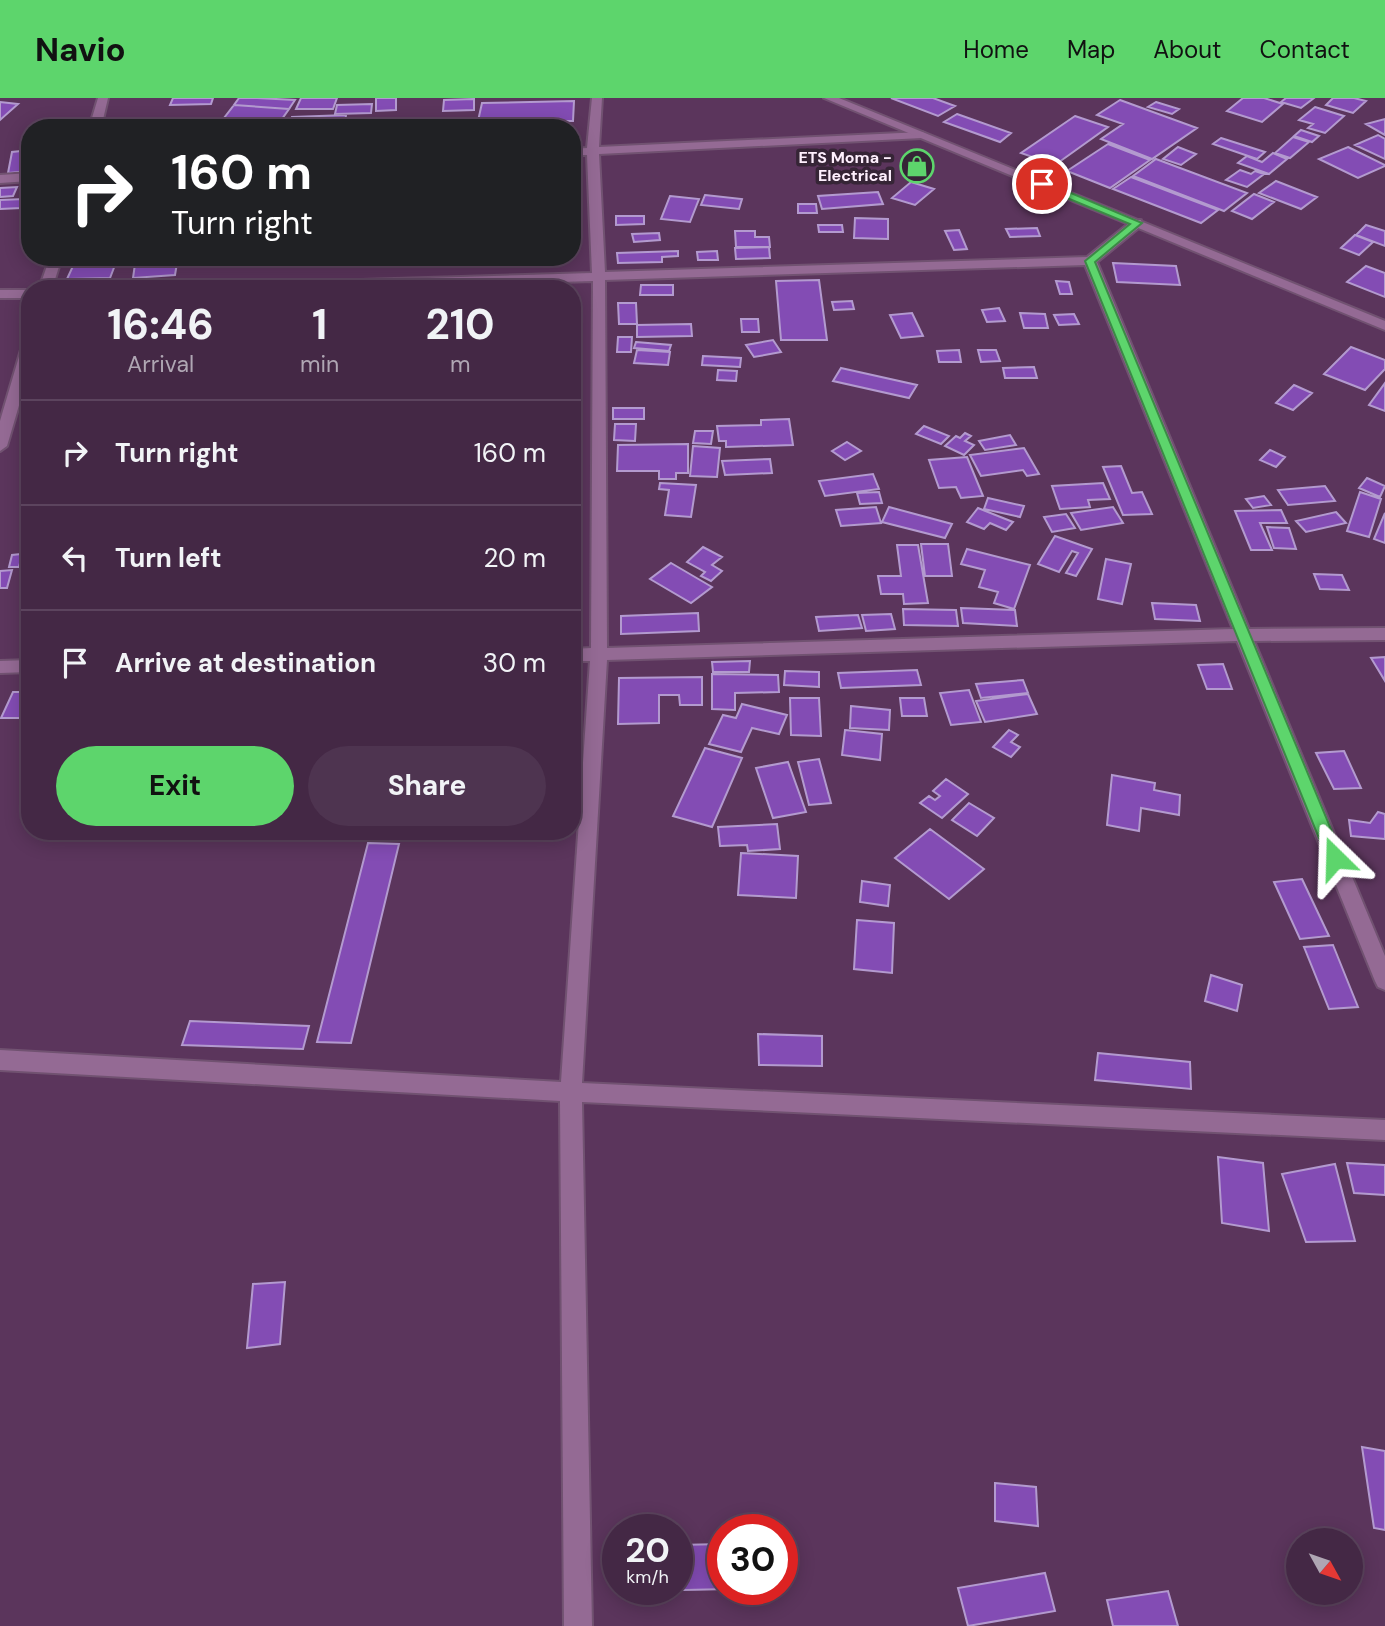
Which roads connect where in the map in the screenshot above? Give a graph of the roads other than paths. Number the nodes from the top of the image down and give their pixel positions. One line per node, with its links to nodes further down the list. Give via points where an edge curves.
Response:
1 (103, 98): 4 (street)
2 (597, 98): 6 (street)
3 (829, 98): 5 (street)
4 (97, 119)
5 (922, 135): 6 (street); 10 (street)
6 (593, 151): 7 (street); 12 (street)
7 (581, 152)
8 (21, 177): 9 (street)
9 (0, 178)
10 (1137, 223): 11 (street); 16 (street)
11 (1090, 261): 12 (street); 20 (street)
12 (599, 277): 13 (street); 21 (street)
13 (499, 280)
14 (21, 294): 15 (street)
15 (0, 295)
16 (1385, 326)
17 (21, 374): 18 (street)
18 (0, 446)
19 (1385, 634): 20 (street)
20 (1245, 635): 21 (street); 25 (street)
21 (599, 654): 22 (street); 27 (street)
22 (581, 655)
23 (21, 666): 24 (street)
24 (0, 667)
25 (1385, 981)
26 (0, 1060): 27 (street)
27 (571, 1092): 28 (street); 29 (street)
28 (1385, 1130)
29 (578, 1626)

